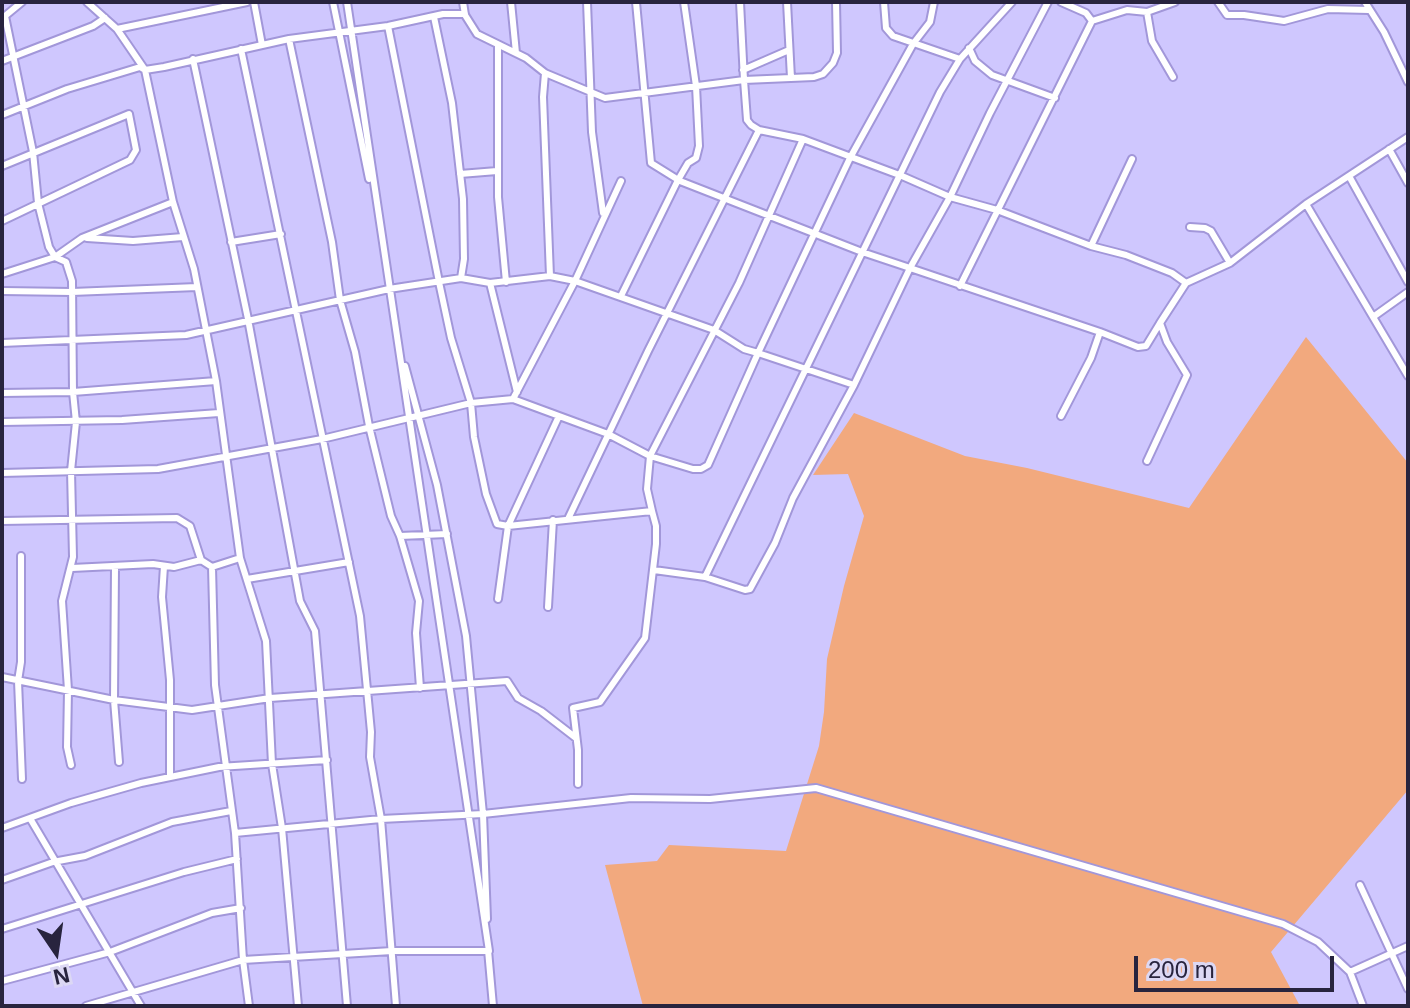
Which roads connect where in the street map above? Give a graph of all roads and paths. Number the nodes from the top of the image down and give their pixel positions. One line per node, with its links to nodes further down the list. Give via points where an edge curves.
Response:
1 (22, 2): 26 (street)
2 (87, 2): 28 (street)
3 (247, 2): 31 (street)
4 (254, 2): 35 (street)
5 (333, 2): 32 (street)
6 (347, 2): 204 (street)
7 (463, 2): 25 (street)
8 (511, 2): 40 (street)
9 (587, 2): 55 (street)
10 (636, 2): 54 (street)
11 (684, 2): 53 (street)
12 (740, 2): 46 (street)
13 (836, 2): 49 (street, via 838,45 833,63 823,74)
14 (884, 2): 34 (street, via 886,28)
15 (934, 2): 34 (street, via 930,22)
16 (1012, 2): 37 (street)
17 (1048, 2): 51 (street)
18 (1061, 2): 29 (street)
19 (1175, 2): 24 (street)
20 (1218, 2): 23 (street, via 1227,15 1284,21 1328,9)
21 (1365, 2): 23 (street)
22 (788, 3): 39 (street)
23 (1369, 10): 52 (street)
24 (1147, 12): 29 (street, via 1127,10); 48 (street, via 1152,41)
25 (465, 14): 27 (street); 36 (street, via 477,34)
26 (4, 16): 41 (street)
27 (434, 17): 30 (street); 68 (street)
28 (105, 18): 31 (street); 41 (street)
29 (1092, 21): 56 (street)
30 (388, 26): 32 (street); 98 (street)
31 (117, 29): 45 (street)
32 (337, 31): 33 (street); 105 (street)
33 (289, 39): 35 (street); 110 (street)
34 (913, 44): 43 (street); 64 (street)
35 (262, 45): 38 (street)
36 (498, 45): 40 (street); 67 (street)
37 (969, 48): 43 (street); 51 (street, via 984,70)
38 (241, 49): 42 (street); 84 (street)
39 (789, 50): 46 (street); 49 (street)
40 (516, 53): 47 (street)
41 (14, 57): 44 (street); 57 (street)
42 (193, 59): 45 (street); 88 (street)
43 (960, 59): 69 (street)
44 (2, 61)
45 (145, 70): 57 (street, via 140,67); 76 (street)
46 (743, 70): 50 (street)
47 (545, 73): 55 (street); 95 (street)
48 (1173, 77)
49 (791, 78): 50 (street)
50 (744, 80): 53 (street); 59 (street, via 747,120)
51 (1008, 80): 56 (street); 74 (street)
52 (1408, 82)
53 (696, 86): 54 (street); 71 (street, via 699,146)
54 (643, 91): 55 (street, via 605,98); 71 (street, via 651,163)
55 (590, 93): 80 (street)
56 (1055, 98): 79 (street)
57 (24, 104): 58 (street); 63 (street)
58 (2, 115)
59 (759, 130): 61 (street); 75 (street)
60 (1408, 137): 62 (street)
61 (803, 139): 64 (street); 81 (street)
62 (1389, 149): 70 (street); 73 (street)
63 (33, 152): 66 (street); 77 (street); 77 (street, via 129,114 136,150 130,160)
64 (850, 158): 69 (street); 85 (street)
65 (1132, 159): 89 (street)
66 (2, 166)
67 (497, 171): 68 (street); 99 (street)
68 (460, 174): 96 (street)
69 (902, 176): 74 (street); 90 (street)
70 (1349, 176): 78 (street); 100 (street)
71 (678, 180): 75 (street); 109 (street)
72 (621, 181): 80 (street)
73 (1408, 183)
74 (950, 197): 79 (street); 93 (street)
75 (724, 200): 81 (street); 112 (street)
76 (173, 202): 86 (street); 87 (street)
77 (38, 203): 82 (street); 91 (street)
78 (1306, 204): 92 (street); 113 (street)
79 (997, 210): 89 (street); 103 (street)
80 (604, 217): 97 (street)
81 (769, 217): 85 (street); 117 (street)
82 (2, 221)
83 (1190, 227): 92 (street, via 1211,231)
84 (281, 234): 88 (street); 111 (street)
85 (814, 234): 90 (street); 121 (street)
86 (183, 237): 87 (street); 104 (street)
87 (82, 238): 91 (street)
88 (231, 242): 114 (street)
89 (1091, 246): 102 (street, via 1149,264)
90 (862, 252): 93 (street); 122 (street)
91 (55, 257): 94 (street); 107 (street, via 70,269)
92 (1230, 263): 102 (street)
93 (910, 268): 103 (street); 125 (street)
94 (2, 274)
95 (550, 276): 97 (street); 99 (street)
96 (461, 278): 98 (street); 101 (street)
97 (575, 281): 109 (street); 128 (street)
98 (439, 282): 105 (street); 129 (street)
99 (506, 282): 101 (street)
100 (1408, 282)
101 (490, 283): 128 (street)
102 (1186, 283): 115 (street)
103 (960, 286): 118 (street)
104 (197, 287): 107 (street); 116 (street)
105 (389, 289): 110 (street); 131 (street)
106 (2, 291): 107 (street)
107 (72, 292): 119 (street)
108 (1408, 292): 113 (street)
109 (621, 296): 112 (street)
110 (340, 300): 111 (street); 136 (street)
111 (297, 310): 114 (street); 138 (street)
112 (668, 315): 117 (street); 137 (street)
113 (1373, 317): 123 (street)
114 (248, 319): 116 (street); 139 (street)
115 (1160, 323): 118 (street, via 1146,346); 142 (street, via 1187,375)
116 (204, 329): 119 (street, via 169,337); 124 (street)
117 (714, 330): 121 (street); 141 (street)
118 (1100, 332): 133 (street)
119 (74, 340): 120 (street); 126 (street)
120 (2, 343)
121 (758, 353): 122 (street); 141 (street, via 708,465 693,469)
122 (807, 369): 125 (street); 163 (street)
123 (1408, 376)
124 (216, 381): 126 (street); 130 (street)
125 (854, 385): 163 (street, via 750,589)
126 (73, 392): 127 (street); 135 (street)
127 (2, 393)
128 (515, 396): 129 (street); 132 (street)
129 (471, 403): 131 (street); 150 (street, via 490,510 497,524)
130 (219, 413): 135 (street); 140 (street)
131 (417, 415): 136 (street); 151 (street)
132 (559, 416): 137 (street); 150 (street)
133 (1061, 416)
134 (2, 422): 135 (street)
135 (76, 422): 143 (street)
136 (369, 426): 138 (street); 152 (street)
137 (608, 434): 141 (street); 146 (street)
138 (322, 439): 139 (street); 156 (street)
139 (273, 446): 140 (street); 162 (street)
140 (227, 455): 143 (street, via 158,469); 154 (street)
141 (650, 456): 145 (street, via 647,489)
142 (1147, 461)
143 (71, 471): 144 (street); 147 (street)
144 (2, 473)
145 (652, 511): 146 (street); 161 (street)
146 (568, 519): 148 (street)
147 (73, 520): 149 (street); 155 (street, via 177,518 190,526); 160 (street)
148 (553, 520): 150 (street); 166 (street)
149 (2, 521)
150 (508, 526): 165 (street)
151 (447, 534): 152 (street); 169 (street)
152 (400, 536): 170 (street, via 419,601)
153 (21, 556): 168 (street)
154 (240, 558): 159 (street); 164 (street)
155 (201, 560): 157 (street); 159 (street)
156 (349, 562): 162 (street); 172 (street)
157 (164, 566): 158 (street); 177 (street)
158 (115, 567): 160 (street); 175 (street)
159 (212, 567): 176 (street)
160 (72, 568): 171 (street, via 62,601)
161 (654, 570): 163 (street); 178 (street, via 645,638 600,702 573,708)
162 (295, 572): 164 (street); 173 (street, via 300,601 315,631)
163 (705, 577)
164 (247, 579): 174 (street, via 266,641)
165 (498, 599)
166 (548, 607)
167 (2, 677): 168 (street)
168 (18, 681): 171 (street); 185 (street)
169 (471, 683): 170 (street); 178 (street, via 507,681 518,698); 188 (street)
170 (420, 688): 172 (street)
171 (68, 690): 175 (street); 182 (street)
172 (367, 692): 173 (street); 189 (street, via 370,757)
173 (319, 695): 174 (street); 179 (street)
174 (270, 698): 176 (street); 181 (street)
175 (114, 700): 177 (street); 180 (street)
176 (218, 706): 177 (street); 183 (street)
177 (169, 707): 184 (street)
178 (576, 738): 186 (street)
179 (327, 760): 181 (street); 191 (street)
180 (119, 762)
181 (272, 764): 183 (street); 193 (street)
182 (71, 765)
183 (226, 766): 184 (street); 187 (street)
184 (170, 777): 190 (street)
185 (22, 779)
186 (578, 784)
187 (231, 811): 194 (street); 196 (street, via 172,822 85,856)
188 (483, 814): 189 (street); 204 (street); 210 (street, via 631,798 710,799 828,790 1283,924 1318,942)
189 (381, 819): 191 (street); 203 (street)
190 (31, 820): 192 (street); 196 (street)
191 (333, 823): 193 (street); 207 (street)
192 (2, 828)
193 (282, 828): 194 (street); 208 (street)
194 (235, 833): 195 (street)
195 (237, 859): 199 (street); 200 (street)
196 (53, 862): 197 (street); 199 (street)
197 (2, 880)
198 (1360, 885): 206 (street)
199 (83, 906): 201 (street); 205 (street)
200 (241, 908): 205 (street, via 212,913); 209 (street)
201 (2, 929)
202 (1408, 946): 206 (street)
203 (392, 951): 204 (street); 207 (street); 220 (street)
204 (489, 951): 221 (street)
205 (110, 952): 211 (street); 213 (street)
206 (1391, 955): 210 (street); 212 (street)
207 (343, 956): 208 (street); 219 (street)
208 (294, 958): 209 (street); 218 (street)
209 (243, 960): 213 (street); 214 (street)
210 (1350, 972): 222 (street)
211 (2, 981)
212 (1408, 989)
213 (132, 991): 215 (street); 216 (street)
214 (249, 1005): 217 (street)
215 (86, 1006)
216 (141, 1006)
217 (241, 1006)
218 (298, 1006)
219 (347, 1006)
220 (396, 1006)
221 (493, 1006)
222 (1363, 1006)

